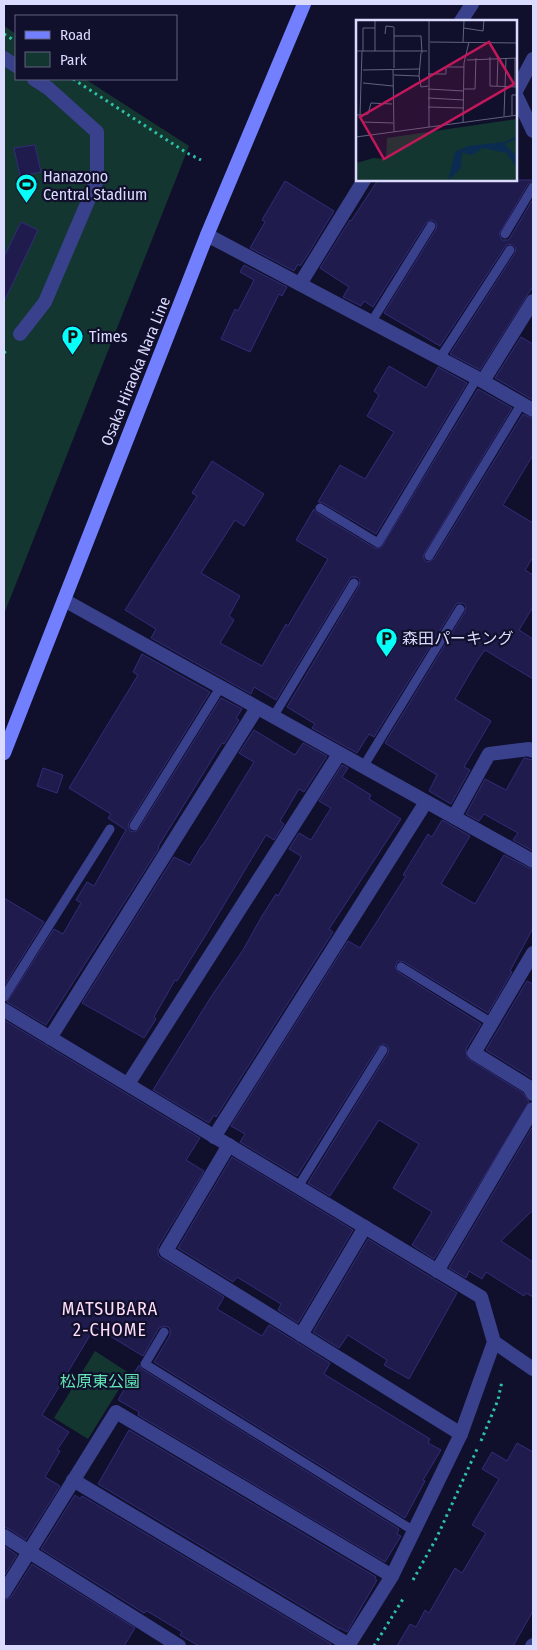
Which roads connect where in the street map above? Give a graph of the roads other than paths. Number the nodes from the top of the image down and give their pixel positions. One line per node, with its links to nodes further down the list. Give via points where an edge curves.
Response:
1 (304, 4): 15 (main road, Osaka Hiraoka Nara Line)
2 (472, 4): 3 (street)
3 (462, 20)
4 (4, 58): 6 (street)
5 (533, 59): 8 (street)
6 (15, 65)
7 (36, 80): 20 (street, via 97,132 97,180 45,302)
8 (517, 89)
9 (517, 97): 10 (street)
10 (533, 131)
11 (363, 181): 17 (street)
12 (533, 187): 14 (lane)
13 (431, 226): 19 (lane)
14 (505, 234)
15 (208, 235): 17 (street); 27 (main road, Osaka Hiraoka Nara Line)
16 (510, 250): 21 (lane)
17 (300, 284): 19 (street)
18 (533, 301): 22 (street)
19 (372, 321): 21 (street)
20 (20, 334)
21 (440, 358): 22 (street)
22 (480, 380): 23 (street); 24 (lane, via 378,542)
23 (527, 407): 25 (lane)
24 (320, 508)
25 (429, 556)
26 (354, 583): 31 (lane)
27 (64, 600): 29 (street); 33 (main road, Osaka Hiraoka Nara Line)
28 (460, 610): 35 (lane)
29 (220, 688): 30 (street); 38 (lane)
30 (257, 708): 31 (street); 46 (street)
31 (273, 717): 34 (street)
32 (533, 751): 37 (street, via 490,754)
33 (4, 753)
34 (340, 754): 35 (street); 48 (street)
35 (363, 767): 36 (street)
36 (426, 802): 37 (street); 51 (street)
37 (454, 817): 40 (street)
38 (134, 826)
39 (110, 829): 43 (lane)
40 (533, 861)
41 (533, 953): 45 (street)
42 (401, 967): 45 (lane)
43 (4, 997)
44 (4, 1010): 46 (street)
45 (492, 1023): 49 (street, via 474,1053 529,1087)
46 (50, 1038): 48 (street)
47 (383, 1050): 53 (lane)
48 (128, 1084): 51 (street)
49 (533, 1094)
50 (533, 1109): 55 (street)
51 (214, 1136): 52 (street)
52 (229, 1146): 53 (street); 57 (street, via 166,1251)
53 (298, 1187): 54 (street)
54 (365, 1227): 55 (street); 57 (street)
55 (438, 1271): 58 (street, via 481,1297)
56 (164, 1332): 62 (lane, via 145,1364)
57 (301, 1335): 60 (street)
58 (494, 1342): 59 (street); 60 (street)
59 (533, 1369)
60 (461, 1434): 62 (street)
61 (73, 1480): 64 (street); 65 (street, via 116,1412); 68 (street)
62 (414, 1531): 65 (street)
63 (4, 1536): 64 (street)
64 (29, 1552): 66 (street); 67 (street)
65 (392, 1576): 68 (street)
66 (4, 1592)
67 (179, 1646)
68 (349, 1646)

